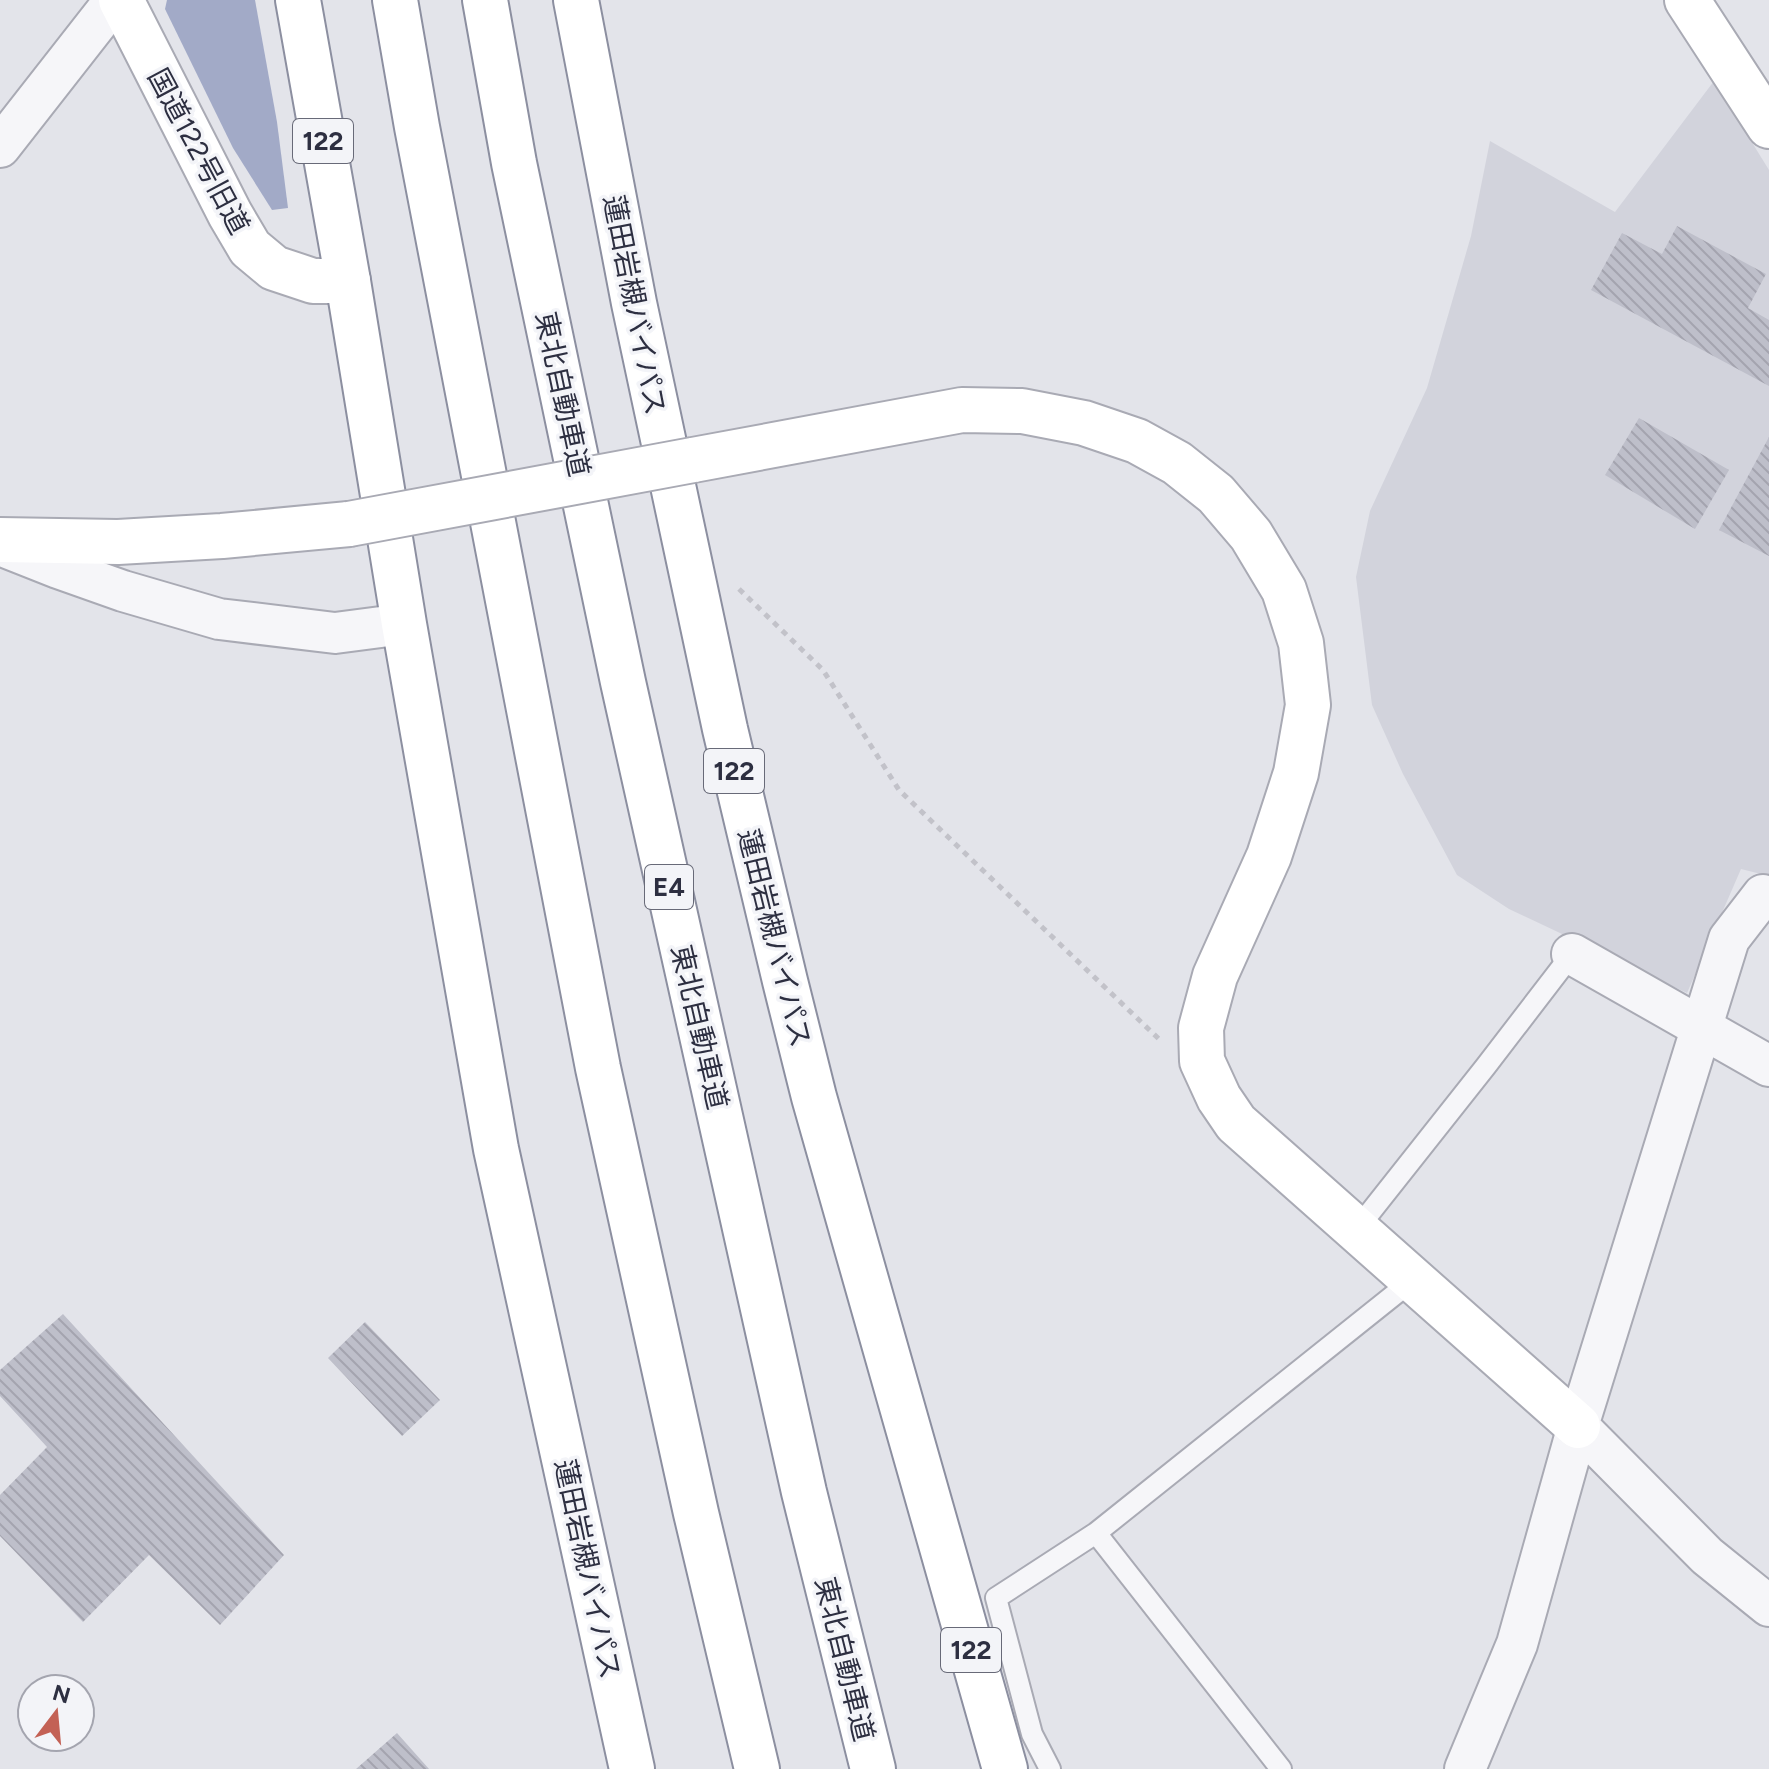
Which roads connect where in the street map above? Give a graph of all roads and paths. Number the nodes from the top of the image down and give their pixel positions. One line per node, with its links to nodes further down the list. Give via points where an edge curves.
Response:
1 (118, 0): 8 (street); 9 (main road, 国道122号旧道, via 250,248 274,268 313,281)
2 (298, 0): 9 (main road, 蓮田岩槻バイパス / 122)
3 (395, 0): 24 (main road, via 598,1068)
4 (485, 0): 25 (main road, 東北自動車道 / E4, via 623,682 804,1492)
5 (576, 0): 26 (main road, 蓮田岩槻バイパス / 122, via 643,348 777,951)
6 (1687, 0): 7 (main road)
7 (1769, 126)
8 (0, 147)
9 (348, 281): 12 (main road, 蓮田岩槻バイパス / 122)
10 (0, 542): 12 (street, via 123,591 219,619 335,633); 18 (main road, bridge, via 118,542 349,524 962,410 1022,411 1084,423 1137,441 1177,463 1216,494 1251,535 1284,590 1301,643 1308,705 1296,773 1269,856 1215,976 1201,1028 1202,1061 1236,1123)
11 (735, 586): 16 (path, via 823,670 899,790)
12 (404, 624): 23 (main road, 蓮田岩槻バイパス / 122, via 496,1149)
13 (1769, 897): 15 (street, via 1763,895 1729,939)
14 (1572, 954): 15 (street); 18 (lane)
15 (1702, 1030): 17 (street); 20 (street)
16 (1162, 1043)
17 (1769, 1066)
18 (1357, 1229): 19 (main road)
19 (1414, 1279): 20 (main road); 21 (lane)
20 (1578, 1426): 22 (street, via 1707,1556); 29 (street, via 1517,1644)
21 (1096, 1533): 27 (lane, via 996,1598 1032,1734); 28 (lane)
22 (1769, 1606)
23 (632, 1769)
24 (757, 1769)
25 (873, 1769)
26 (1005, 1769)
27 (1050, 1769)
28 (1281, 1769)
29 (1465, 1769)

